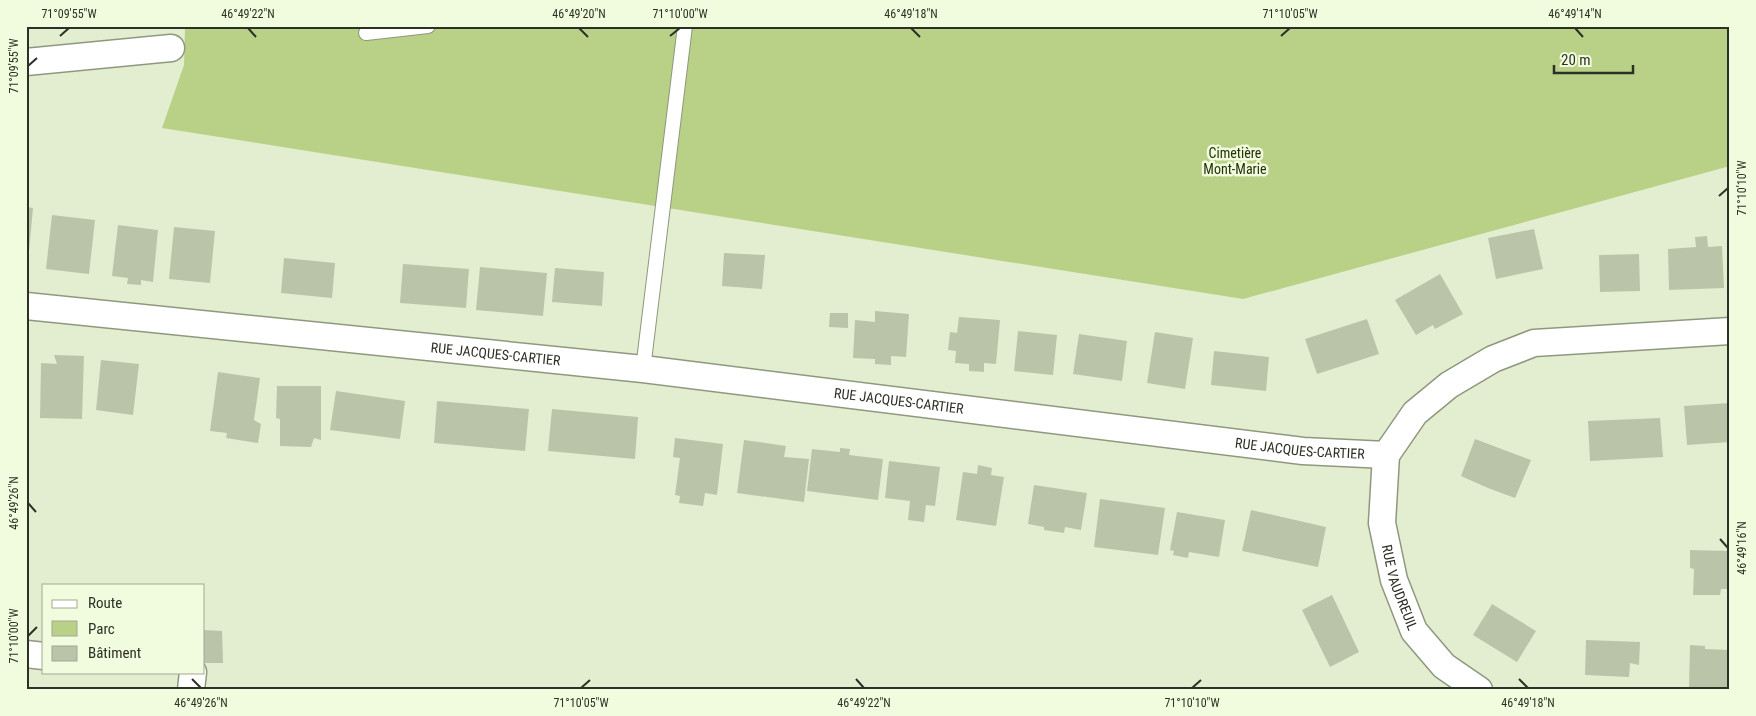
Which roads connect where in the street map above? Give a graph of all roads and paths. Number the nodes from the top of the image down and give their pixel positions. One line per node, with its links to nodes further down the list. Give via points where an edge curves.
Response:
1 (428, 26): 3 (lane)
2 (685, 26): 8 (lane)
3 (366, 33)
4 (171, 48): 5 (street)
5 (26, 62)
6 (26, 306): 8 (street, RUE JACQUES-CARTIER)
7 (1730, 331): 9 (street, via 1534,343 1493,359 1449,385 1415,413)
8 (644, 369): 9 (street, RUE JACQUES-CARTIER, via 1303,451)
9 (1386, 455): 14 (street, RUE VAUDREUIL, via 1382,523 1394,580 1414,631 1444,666)
10 (26, 654): 11 (street)
11 (42, 656)
12 (193, 674): 13 (street)
13 (191, 690)
14 (1479, 690)

